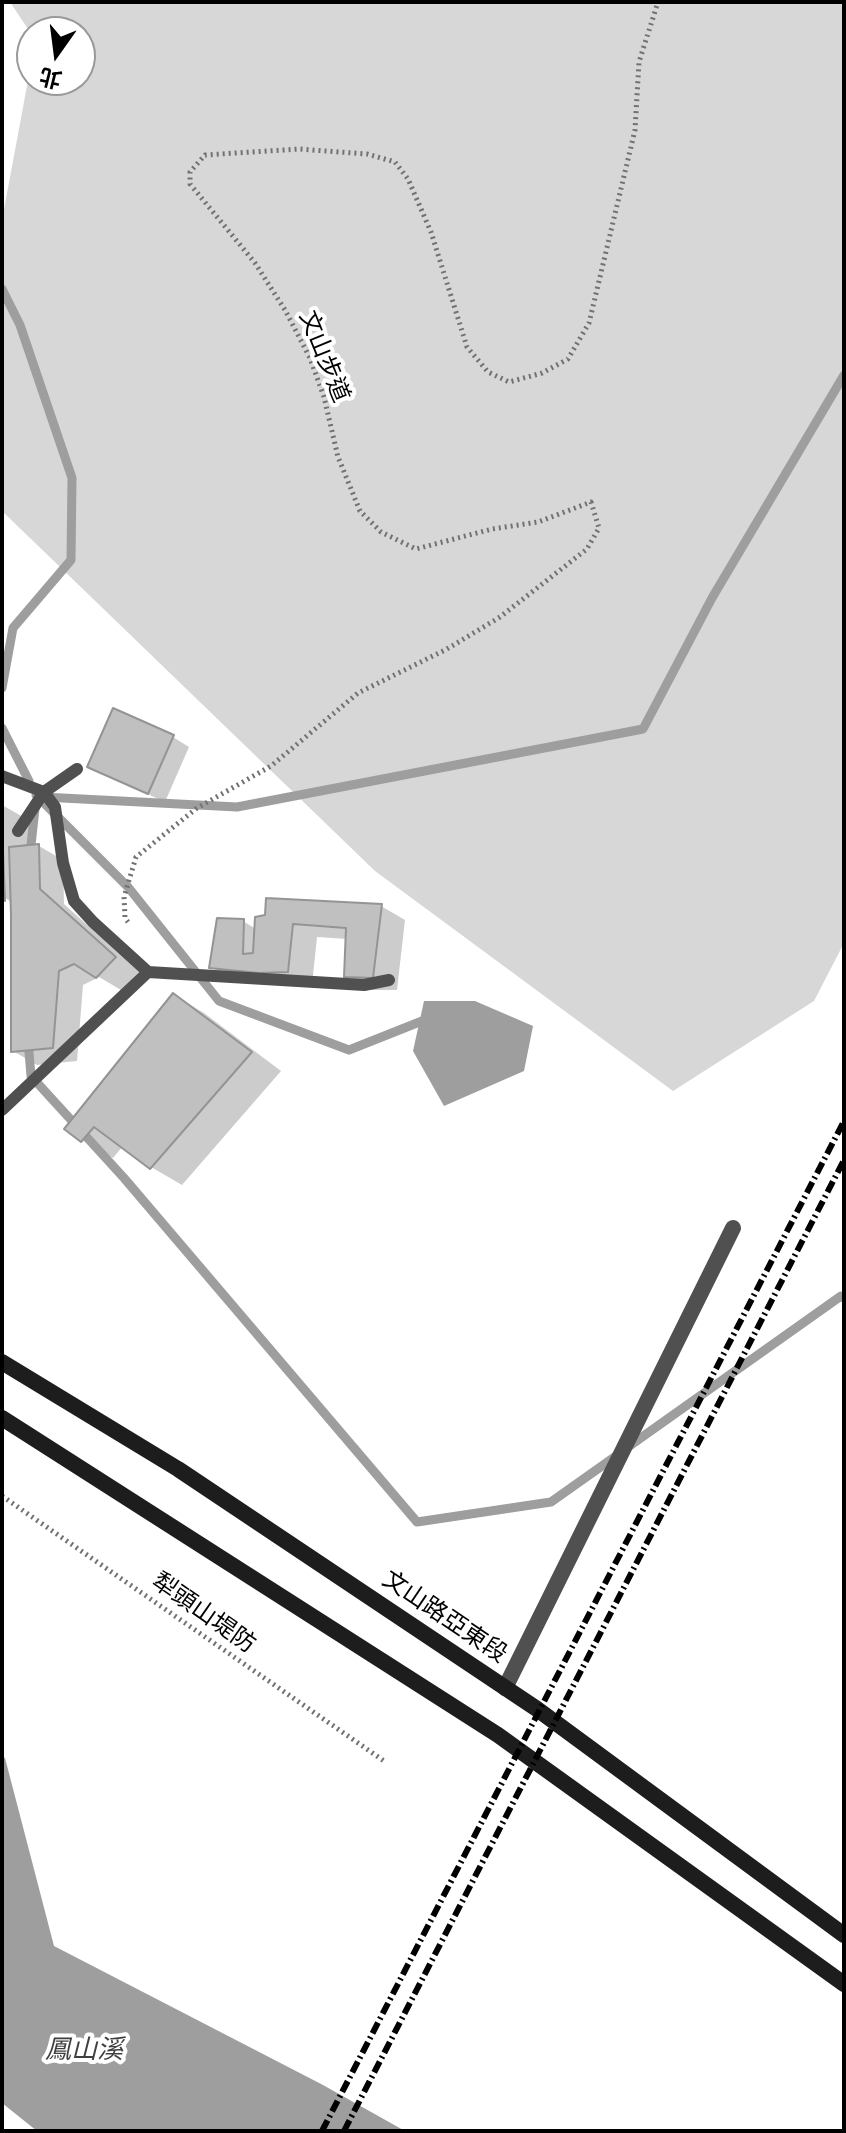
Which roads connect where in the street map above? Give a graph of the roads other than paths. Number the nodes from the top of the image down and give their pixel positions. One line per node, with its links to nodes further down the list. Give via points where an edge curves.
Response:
1 (77, 769): 3 (lane)
2 (2, 776): 3 (lane)
3 (44, 792): 4 (lane); 5 (lane, via 55,807 74,901)
4 (18, 831)
5 (148, 972): 6 (lane, via 364,985); 7 (lane)
6 (389, 980)
7 (2, 1110)
8 (733, 1228): 11 (street)
9 (2, 1362): 11 (main road, 文山路亞東段, via 178,1469)
10 (2, 1418): 13 (main road, via 498,1735)
11 (505, 1688): 12 (main road, 文山路亞東段)
12 (844, 1935)
13 (844, 1984)

